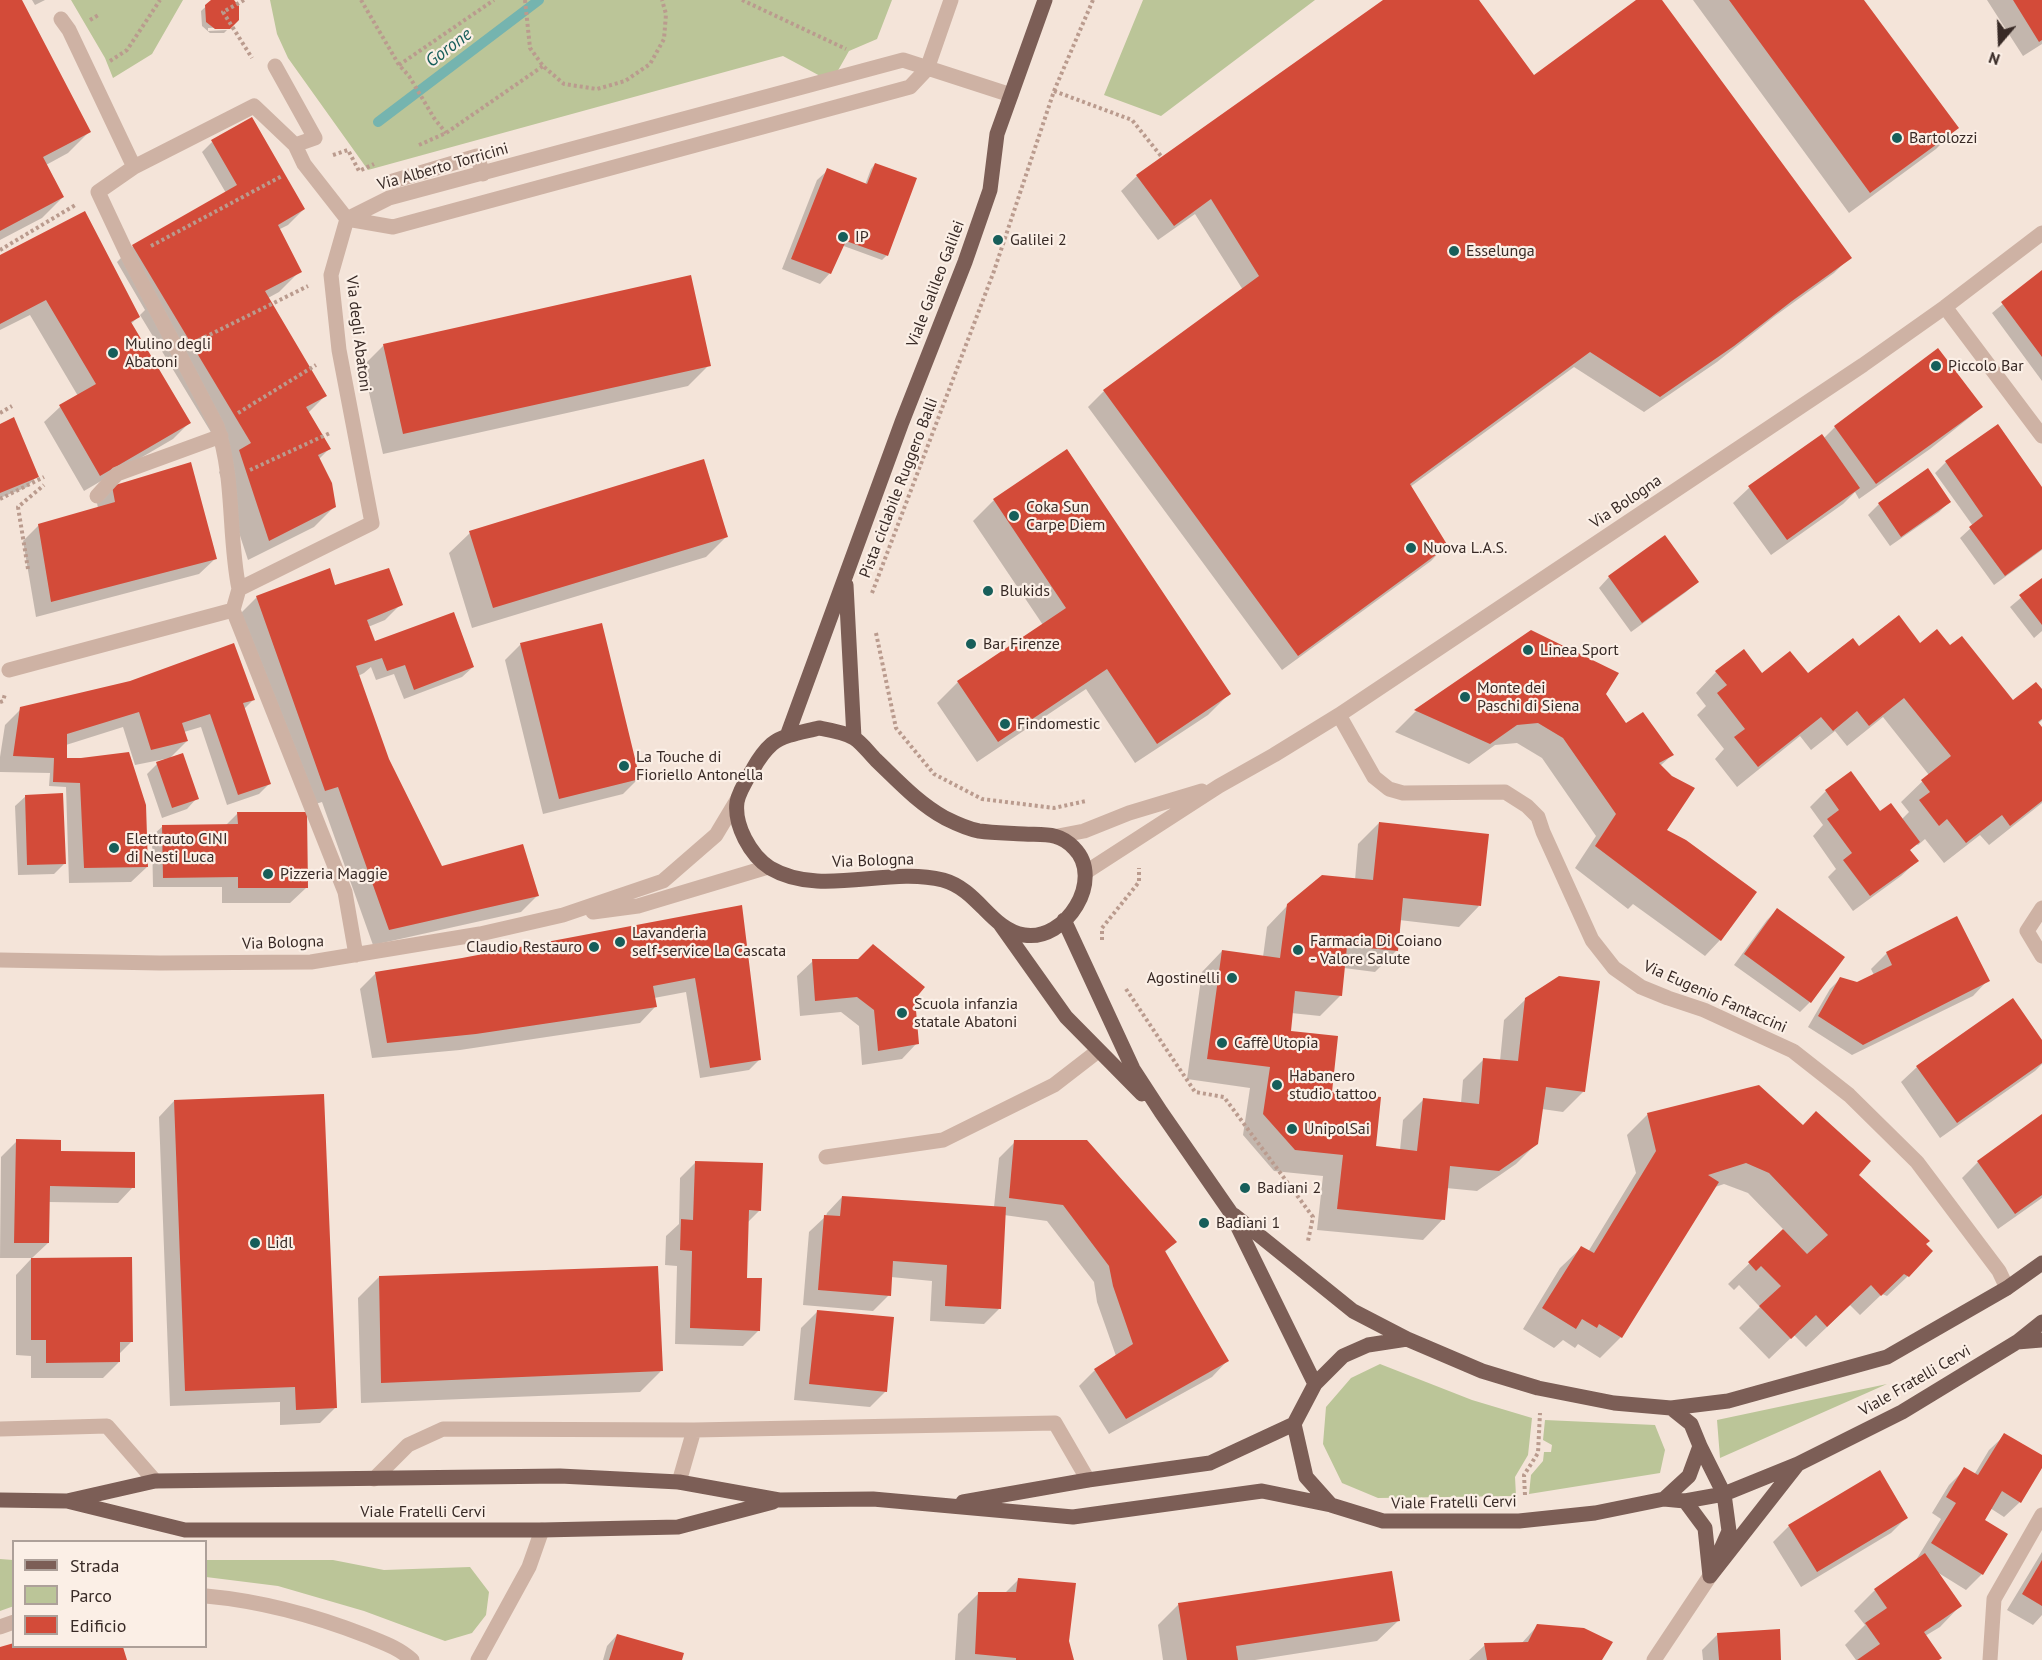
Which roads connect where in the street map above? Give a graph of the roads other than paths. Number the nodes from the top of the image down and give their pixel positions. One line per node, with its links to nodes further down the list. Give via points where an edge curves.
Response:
1 (951, 0): 5 (street)
2 (1046, 0): 6 (main road, Viale Galileo Galilei)
3 (61, 18): 8 (street)
4 (275, 66): 7 (street, via 315,138)
5 (927, 69): 6 (street, Via Alberto Torricini); 9 (street, Via Alberto Torricini, via 903,60); 11 (street, via 910,87 393,227)
6 (1011, 95): 17 (main road, Viale Galileo Galilei, via 997,134 990,190)
7 (295, 145): 8 (street, via 254,106); 11 (street, via 304,164)
8 (134, 167): 14 (street, via 98,192)
9 (483, 174): 10 (street, via 477,156); 11 (street, Via Alberto Torricini, via 389,198)
10 (393, 181)
11 (347, 219): 18 (street, Via degli Abatoni, via 331,275 339,350 372,523)
12 (2042, 233): 13 (street, Via Bologna)
13 (1945, 307): 15 (street); 21 (street, Via Bologna)
14 (219, 431): 16 (street, via 117,474); 18 (street)
15 (2042, 436)
16 (97, 496)
17 (846, 578): 22 (main road, Viale Galileo Galilei); 23 (main road)
18 (239, 589): 19 (street)
19 (233, 610): 20 (street); 33 (street, via 345,892)
20 (9, 670)
21 (1339, 715): 24 (street, Via Bologna); 41 (street, Via Eugenio Fantaccini, via 1374,777 1389,789 1403,793 1505,792 1527,806 1538,817 1592,940 1614,968 1641,987 1704,1010 1793,1051 1850,1095 1917,1162 1999,1271)
22 (787, 736): 23 (main road, via 819,728); 25 (main road, via 761,755)
23 (854, 738): 26 (main road, via 914,797 945,818 976,831)
24 (1219, 786): 26 (street); 28 (street)
25 (737, 800): 27 (main road, Via Bologna, via 743,834); 30 (street, via 716,835 663,881)
26 (1058, 836): 28 (main road, via 1074,847)
27 (768, 867): 30 (street, via 638,906); 32 (main road, Via Bologna, via 812,882 908,875 954,883)
28 (1086, 872): 31 (main road, Via Bologna, via 1082,896)
29 (2042, 908): 34 (street, via 2027,932)
30 (563, 915): 33 (street, Via Bologna)
31 (1064, 920): 32 (main road, Via Bologna, via 1052,930 1024,935); 37 (main road, via 1133,1069)
32 (1000, 924): 36 (main road, via 1066,1017)
33 (356, 955): 35 (street, Via Bologna, via 299,963)
34 (2042, 956)
35 (0, 960)
36 (1098, 1051): 37 (main road); 38 (street, via 1054,1085 943,1140)
37 (1161, 1112): 39 (main road)
38 (826, 1157)
39 (1231, 1213): 43 (main road, via 1353,1311); 46 (main road)
40 (2042, 1263): 41 (main road)
41 (2007, 1288): 47 (main road, via 1887,1357 1728,1401)
42 (2042, 1322): 45 (main road, Viale Fratelli Cervi)
43 (1407, 1339): 46 (main road, via 1368,1345 1343,1356); 47 (main road, via 1482,1371 1542,1389 1614,1404)
44 (2042, 1340): 45 (main road)
45 (2017, 1342): 52 (main road, Viale Fratelli Cervi, via 1902,1412)
46 (1315, 1384): 48 (main road)
47 (1671, 1408): 51 (main road, via 1691,1424)
48 (1294, 1424): 54 (main road, via 1210,1463); 63 (main road, Viale Fratelli Cervi, via 1306,1477)
49 (0, 1429): 55 (street, via 107,1426)
50 (694, 1430): 53 (street, via 443,1429 408,1445); 54 (street, via 1055,1423); 56 (street)
51 (1700, 1446): 57 (main road); 58 (main road, via 1689,1476)
52 (1798, 1464): 57 (main road, Viale Fratelli Cervi); 67 (main road)
53 (374, 1479): 55 (main road, Viale Fratelli Cervi); 56 (main road, Viale Fratelli Cervi, via 560,1476)
54 (1088, 1480): 64 (main road)
55 (155, 1482): 61 (main road, Viale Fratelli Cervi)
56 (680, 1482): 60 (main road, Viale Fratelli Cervi)
57 (1724, 1494): 62 (main road, Viale Fratelli Cervi); 67 (main road, via 1729,1531)
58 (1664, 1499): 62 (main road, Viale Fratelli Cervi); 63 (main road, Viale Fratelli Cervi, via 1595,1513 1527,1520 1383,1521)
59 (0, 1500): 61 (main road, Viale Fratelli Cervi)
60 (778, 1500): 64 (main road, Viale Fratelli Cervi, via 873,1499); 66 (main road, Viale Fratelli Cervi, via 678,1527)
61 (67, 1501): 66 (main road, Viale Fratelli Cervi, via 185,1530)
62 (1685, 1501): 67 (main road, via 1704,1528)
63 (1331, 1504): 64 (main road, Viale Fratelli Cervi, via 1262,1491 1073,1517)
64 (944, 1506)
65 (2042, 1515): 72 (street, via 1994,1599)
66 (542, 1530): 70 (street, via 529,1568)
67 (1710, 1576): 71 (street)
68 (207, 1596): 69 (street, via 328,1621 401,1650)
69 (412, 1660)
70 (478, 1660)
71 (1654, 1660)
72 (1990, 1660)

